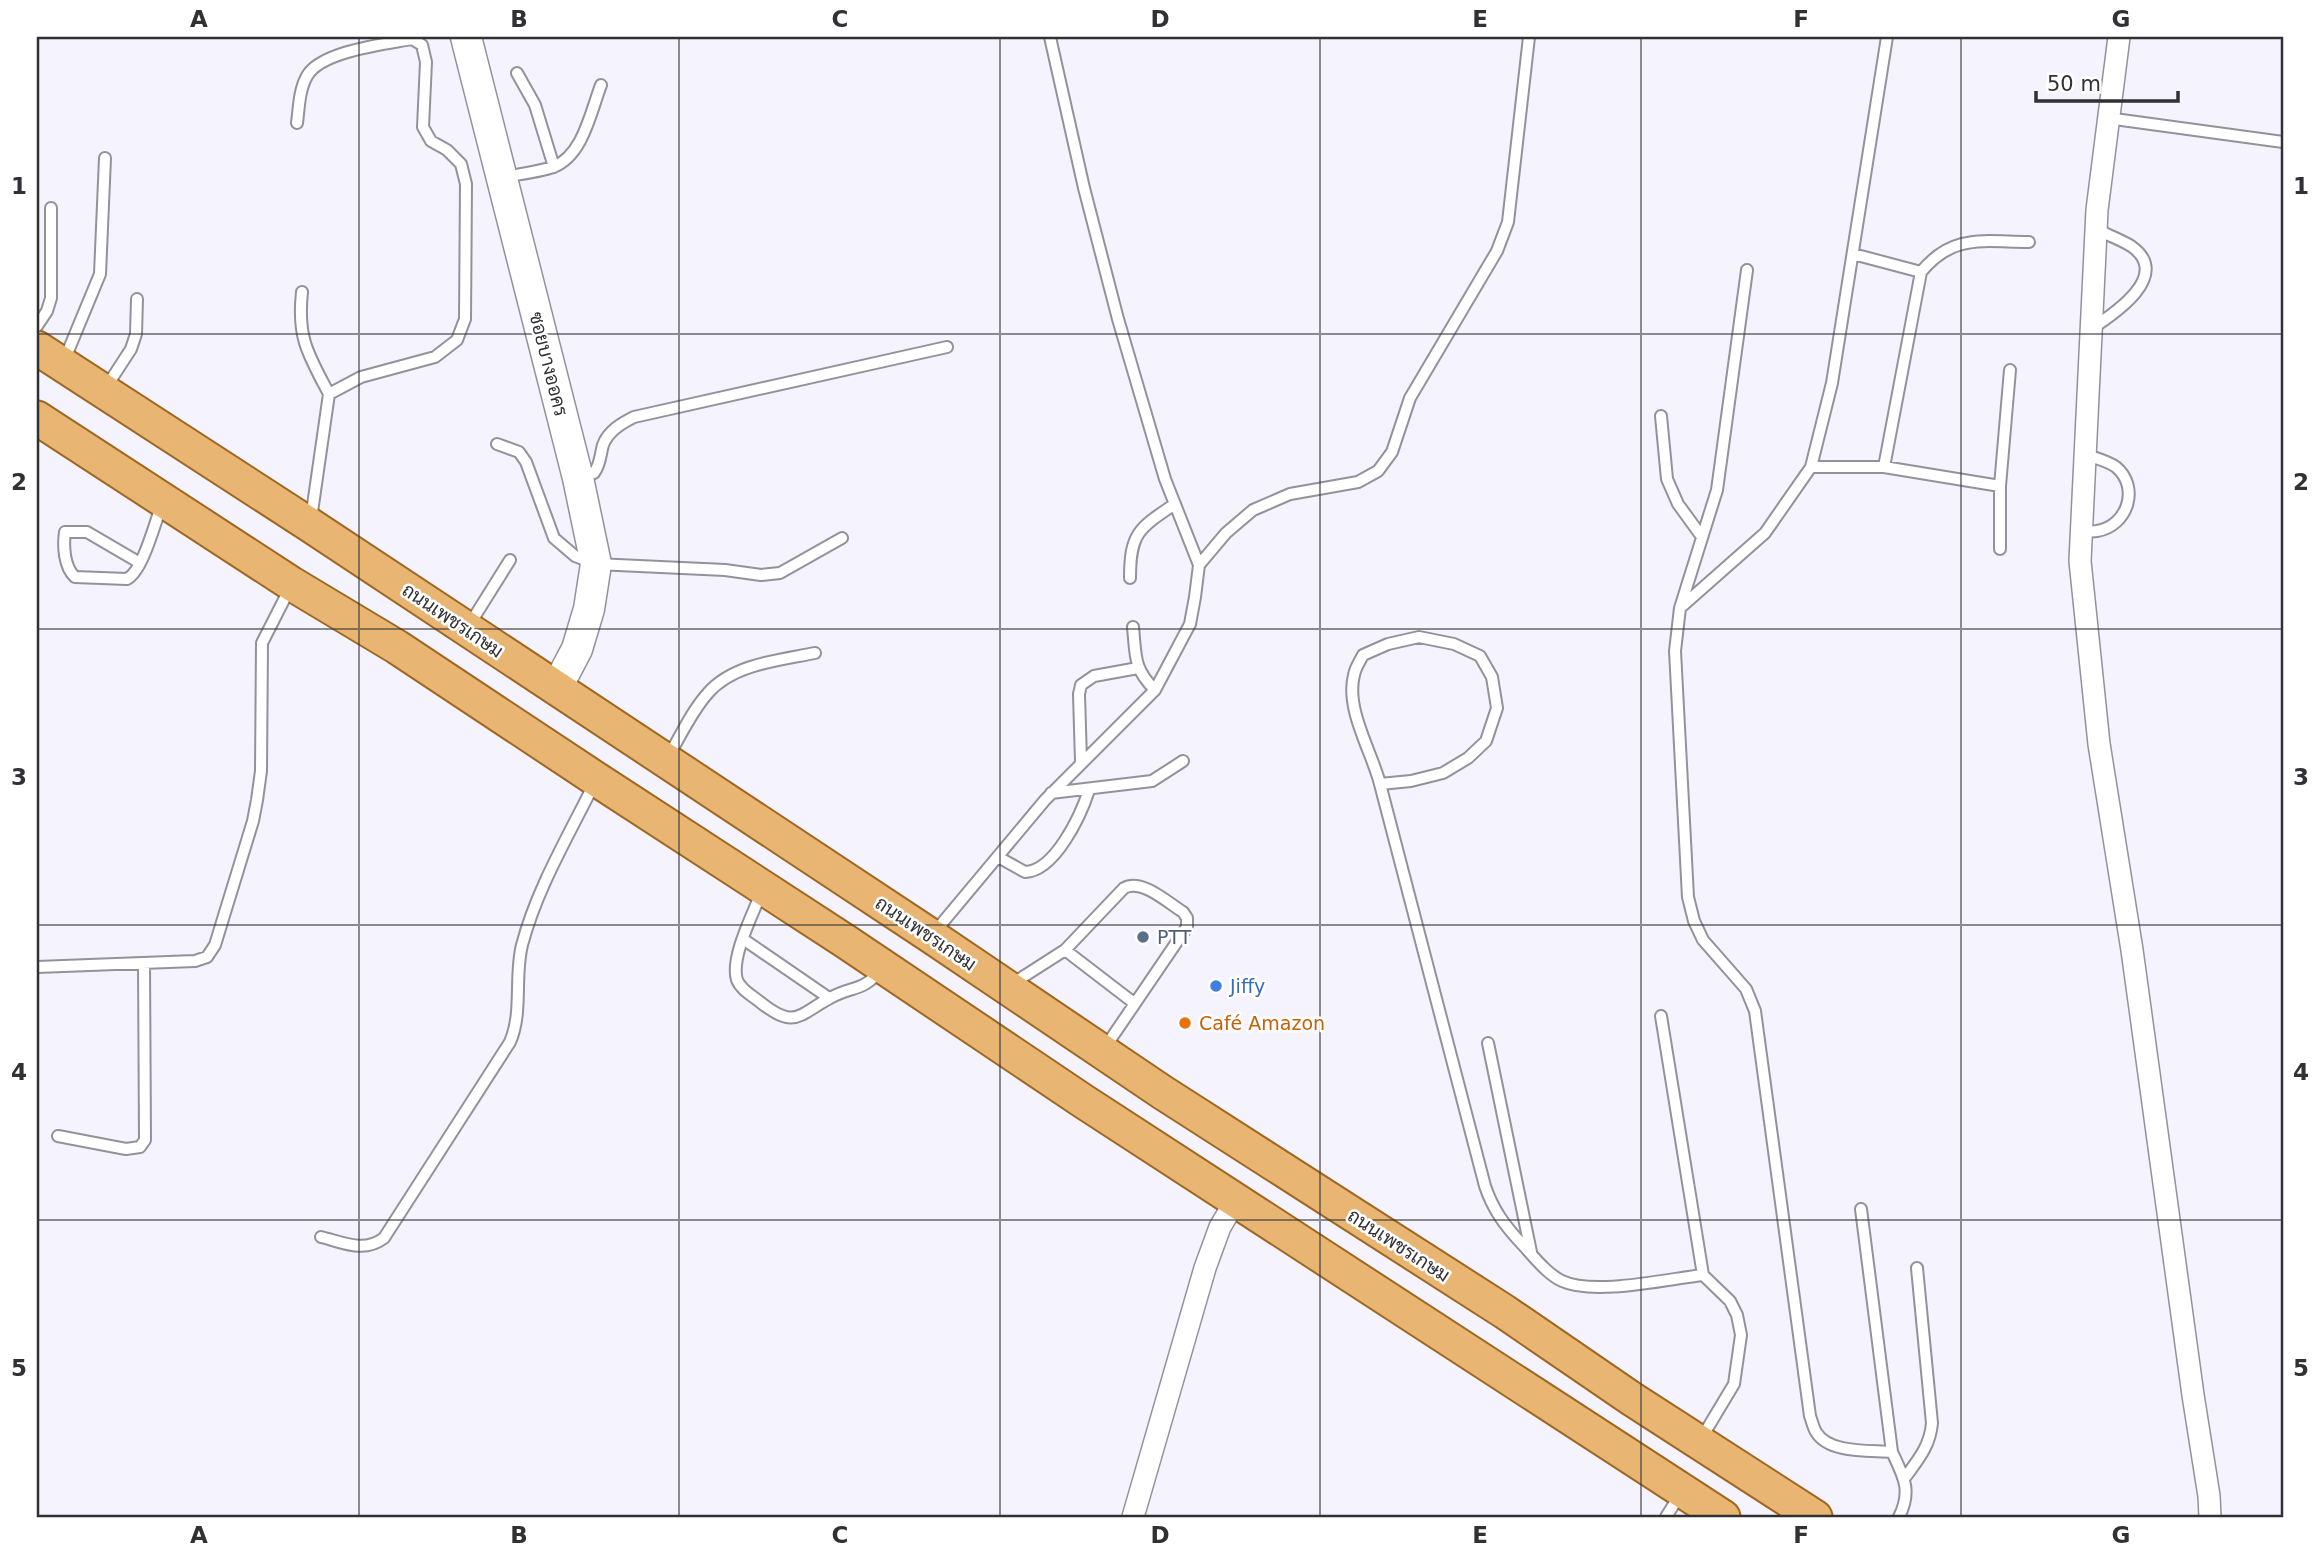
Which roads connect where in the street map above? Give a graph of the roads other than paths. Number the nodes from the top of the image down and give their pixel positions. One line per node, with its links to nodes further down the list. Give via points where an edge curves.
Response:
1 (467, 37): 13 (street, ซอยบางออคร)
2 (1050, 37): 38 (lane, via 1118,319)
3 (1530, 37): 47 (lane, via 1508,222 1497,251 1410,398 1392,452 1378,471 1358,482 1290,494 1253,510)
4 (1887, 37): 17 (lane)
5 (2119, 37): 8 (street)
6 (517, 73): 12 (lane, via 535,105)
7 (601, 85): 12 (lane, via 582,136 568,158)
8 (2107, 118): 10 (lane); 15 (street)
9 (298, 123): 28 (lane, via 300,95 308,74 319,65 342,53 412,38 422,45 426,62 423,127 431,141 461,164 466,184 466,319 457,340 435,357 361,377)
10 (2283, 142)
11 (105, 158): 25 (lane, via 100,274)
12 (554, 167): 13 (lane)
13 (502, 178): 35 (street, ซอยบางออคร)
14 (51, 208): 22 (lane, via 51,298)
15 (2096, 229): 23 (street); 23 (lane, via 2133,247 2146,272 2125,306)
16 (2029, 242): 19 (lane, via 1963,242 1934,256)
17 (1853, 254): 19 (lane); 33 (lane, via 1832,383)
18 (1747, 270): 41 (lane, via 1717,490)
19 (1921, 272): 34 (lane)
20 (302, 292): 28 (lane, via 301,335)
21 (137, 299): 27 (lane, via 131,349)
22 (37, 326)
23 (2091, 329): 32 (street)
24 (947, 348): 35 (lane, via 634,417 618,425 604,442 594,473)
25 (50, 357): 27 (main road, ถนนเพชรเกษม)
26 (2010, 370): 36 (lane)
27 (103, 391): 39 (main road, ถนนเพชรเกษม)
28 (329, 394): 39 (lane)
29 (1661, 416): 41 (lane, via 1667,479)
30 (37, 418): 37 (main road)
31 (497, 444): 46 (lane, via 519,452 526,462 554,538 575,556)
32 (2084, 454): 40 (street); 40 (lane, via 2114,466 2127,480 2130,494 2124,513 2114,524 2098,531)
33 (1811, 467): 34 (lane); 50 (lane, via 1765,533)
34 (1884, 467): 36 (lane)
35 (578, 478): 46 (street, ซอยบางออคร)
36 (2000, 486): 43 (lane)
37 (163, 502): 45 (lane); 49 (main road)
38 (1175, 504): 47 (lane); 48 (lane, via 1146,523 1133,542)
39 (310, 525): 52 (main road, ถนนเพชรเกษม)
40 (2081, 531): 93 (street, via 2080,561 2099,744)
41 (1702, 537): 50 (lane)
42 (842, 538): 46 (lane, via 780,573)
43 (2000, 549)
44 (509, 560): 52 (lane)
45 (140, 563): 45 (lane, via 127,579 75,577 68,568 65,532 87,532)
46 (596, 564): 55 (street, ซอยบางออคร, via 577,649)
47 (1199, 565): 56 (lane, via 1190,624)
48 (1130, 578)
49 (292, 584): 60 (main road, via 397,647); 69 (lane, via 262,643 257,800 215,945 207,957 195,961)
50 (1680, 608): 86 (lane, via 1675,685 1688,897 1703,940 1746,989 1755,1011 1810,1416 1817,1434 1828,1444)
51 (1133, 627): 54 (lane)
52 (466, 629): 55 (main road, ถนนเพชรเกษม)
53 (815, 653): 57 (lane, via 726,678 698,706)
54 (1138, 668): 56 (lane); 59 (lane, via 1094,676 1081,685)
55 (556, 689): 57 (main road, ถนนเพชรเกษม)
56 (1155, 690): 59 (lane)
57 (666, 761): 66 (main road, ถนนเพชรเกษม)
58 (1182, 761): 62 (lane, via 1152,781)
59 (1081, 762): 63 (lane)
60 (596, 779): 65 (main road); 81 (lane, via 530,918 521,950 516,1025 510,1042 384,1238 363,1247)
61 (1380, 784): 61 (lane, via 1354,703 1353,676 1363,654 1419,637 1454,643 1480,656 1492,677 1497,708 1486,741 1443,773); 82 (lane, via 1491,1205)
62 (1090, 790): 63 (lane); 64 (lane, via 1078,821 1041,868 1025,872)
63 (1051, 793): 64 (lane)
64 (998, 857): 66 (lane)
65 (763, 887): 67 (lane); 70 (main road)
66 (931, 936): 72 (main road, ถนนเพชรเกษม)
67 (743, 939): 73 (lane); 73 (lane, via 737,979 773,1012 795,1018)
68 (1065, 950): 72 (lane); 74 (lane); 74 (lane, via 1130,884 1183,912 1186,927)
69 (144, 962): 71 (lane); 78 (lane, via 145,1140 140,1147 127,1149)
70 (883, 966): 73 (lane, via 870,983); 79 (main road)
71 (37, 967)
72 (1006, 988): 77 (main road, ถนนเพชรเกษม)
73 (829, 999)
74 (1135, 1003): 77 (lane)
75 (1661, 1016): 84 (lane)
76 (1488, 1043): 82 (lane)
77 (1102, 1051): 85 (main road, ถนนเพชรเกษม)
78 (58, 1136)
79 (1236, 1200): 88 (main road); 89 (street, via 1205,1268)
80 (1861, 1209): 86 (lane)
81 (321, 1237)
82 (1532, 1254): 84 (lane, via 1563,1282 1597,1288)
83 (1917, 1268): 87 (lane, via 1932,1423 1923,1454)
84 (1703, 1275): 85 (lane, via 1730,1301 1741,1335 1734,1384)
85 (1699, 1441): 91 (main road, ถนนเพชรเกษม)
86 (1892, 1452): 87 (lane)
87 (1904, 1479): 92 (lane, via 1907,1497)
88 (1674, 1504): 90 (main road)
89 (1133, 1517)
90 (1723, 1517)
91 (1815, 1517)
92 (1899, 1517)
93 (2210, 1517)

